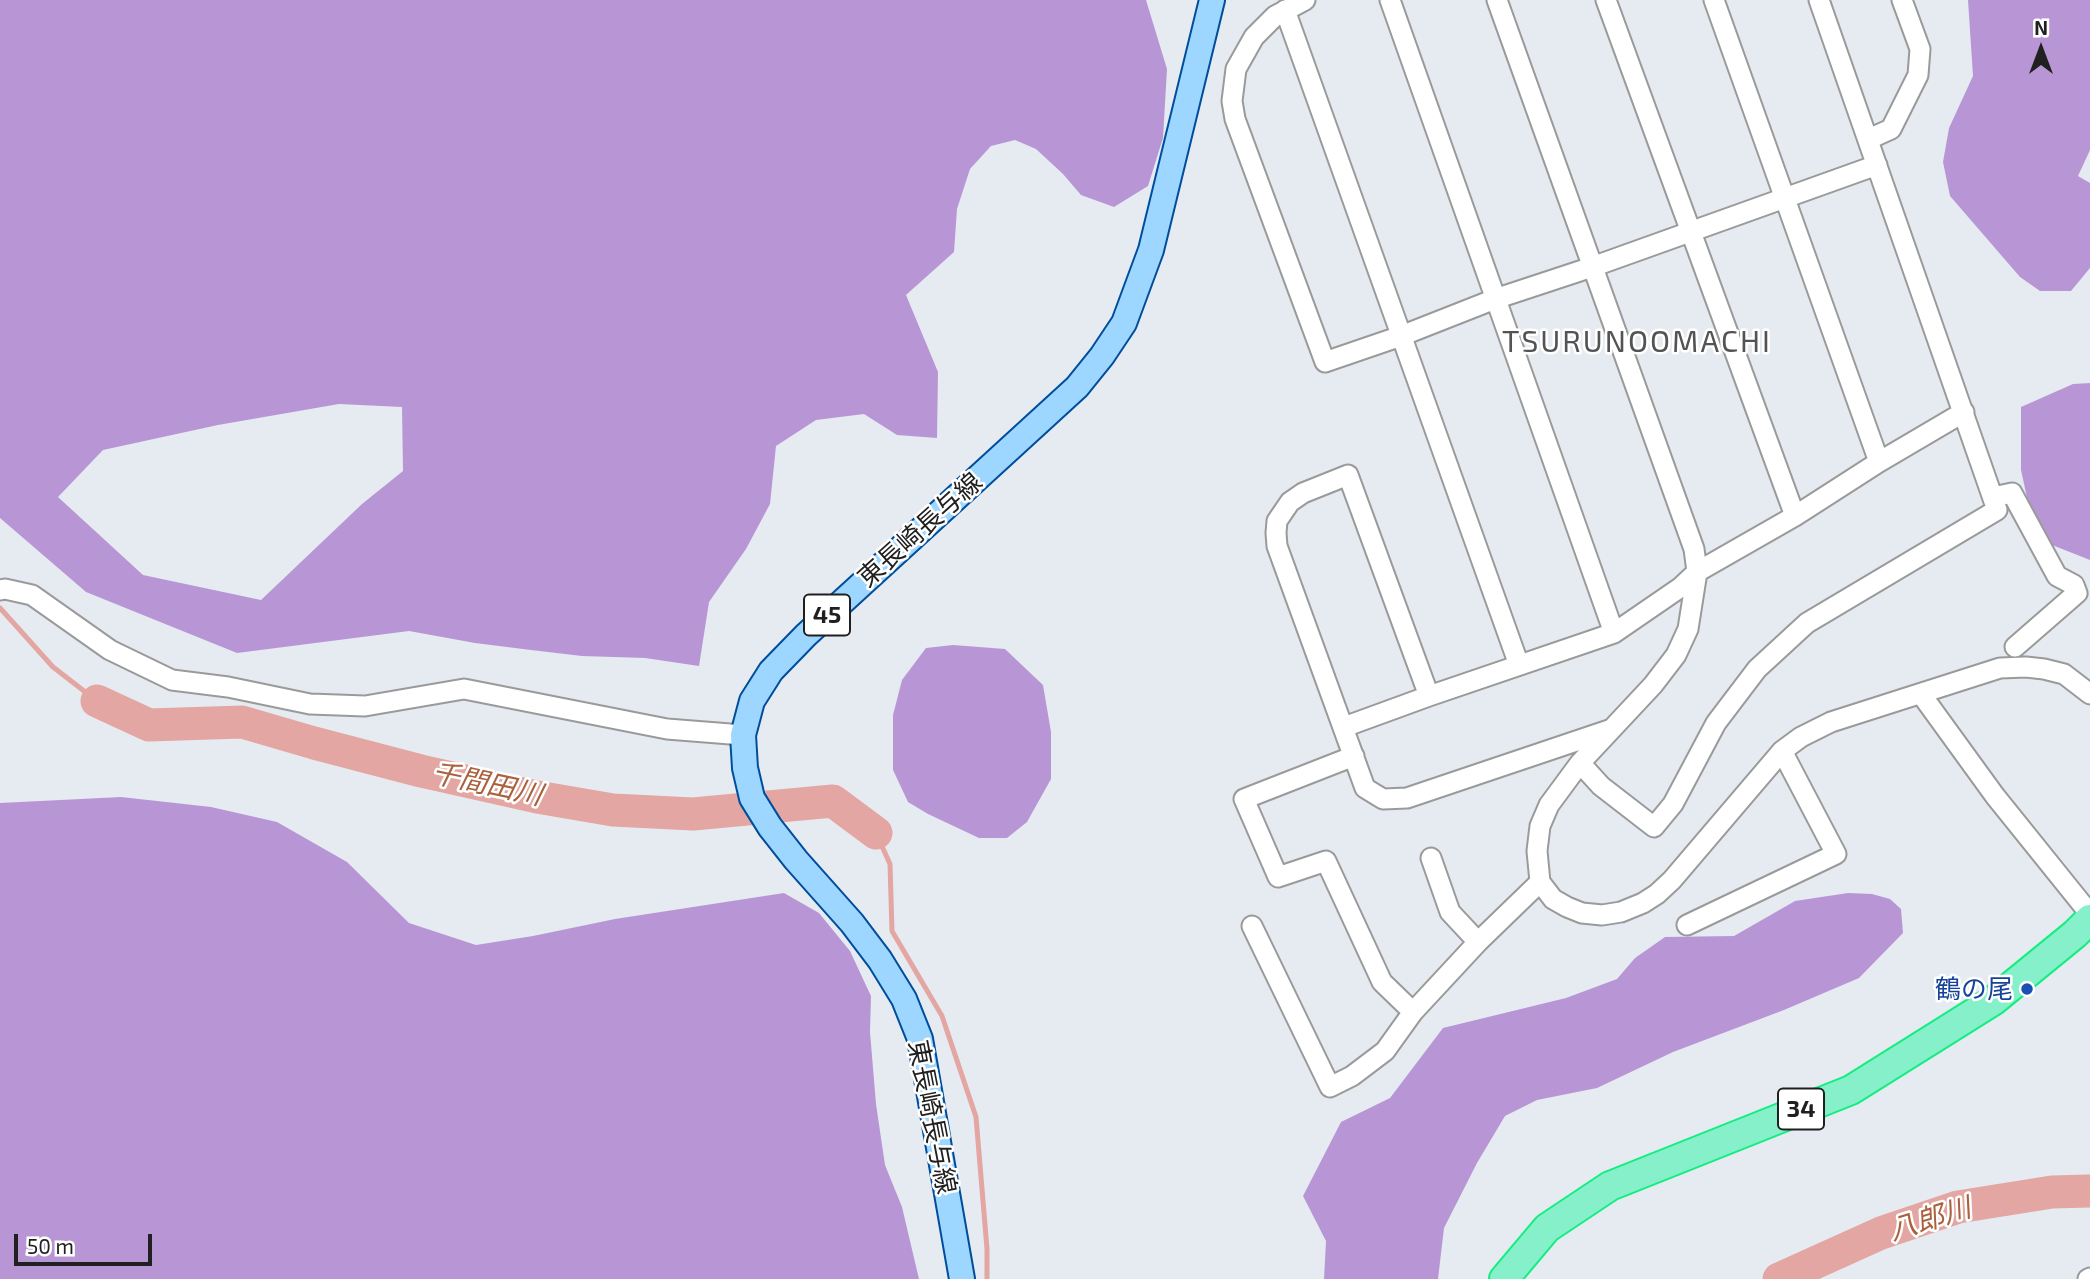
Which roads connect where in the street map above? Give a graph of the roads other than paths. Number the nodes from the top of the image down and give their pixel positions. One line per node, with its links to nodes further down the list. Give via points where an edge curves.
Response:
1 (1212, 0): 31 (main road, 東長崎長与線 / 45, via 1151,250 1124,323 1077,387 771,671 752,701)
2 (1305, 0): 9 (street)
3 (1390, 0): 15 (street)
4 (1497, 0): 14 (street)
5 (1606, 0): 13 (street)
6 (1714, 0): 12 (street)
7 (1819, 0): 10 (street)
8 (1902, 0): 10 (street, via 1920,50 1917,75 1891,129)
9 (1285, 10): 16 (street); 16 (street, via 1254,37 1236,69 1235,120 1325,362)
10 (1869, 139): 11 (street)
11 (1877, 165): 12 (street); 17 (street)
12 (1786, 199): 13 (street); 18 (street)
13 (1689, 231): 14 (street); 20 (street)
14 (1592, 267): 15 (street); 21 (street, via 1694,550)
15 (1495, 299): 16 (street); 23 (street)
16 (1401, 336): 25 (street)
17 (1964, 412): 18 (street); 19 (street)
18 (1879, 462): 20 (street)
19 (1993, 497): 24 (street, via 2012,493 2057,576 2074,585 2077,593); 34 (street, via 1997,510 1807,623 1758,669 1717,723 1673,804 1654,827 1601,786)
20 (1795, 516): 21 (street)
21 (1697, 572): 23 (street); 30 (street, via 1688,629 1676,655)
22 (0, 590): 31 (street, via 32,594 110,650 172,680 310,704 365,706 464,690 667,729)
23 (1614, 633): 25 (street)
24 (2015, 647)
25 (1519, 666): 28 (street)
26 (1921, 694): 27 (street, via 2000,668 2026,667 2064,674); 32 (street, via 1831,722); 37 (street)
27 (2090, 694)
28 (1429, 696): 29 (street); 29 (street, via 1348,475 1290,502 1277,522 1276,533)
29 (1344, 727): 33 (street)
30 (1613, 729): 33 (street, via 1407,799 1383,799 1365,788); 34 (street)
31 (743, 735): 42 (main road, 東長崎長与線 / 45, via 752,798 796,860 880,960 904,999 920,1039)
32 (1782, 751): 36 (street, via 1672,880 1643,904 1602,915 1582,913 1553,899); 38 (street, via 1836,854)
33 (1354, 756): 41 (street, via 1244,799 1278,877 1326,861 1382,982)
34 (1580, 763): 36 (street, via 1549,805 1540,826)
35 (1432, 858): 40 (street, via 1450,912)
36 (1540, 882): 40 (street)
37 (2090, 916): 43 (highway, 34, via 2075,934 1993,1002 1851,1090 1610,1186 1547,1228)
38 (1687, 925)
39 (1252, 926): 41 (street, via 1329,1087 1385,1052)
40 (1478, 942): 41 (street)
41 (1413, 1012)
42 (962, 1279)
43 (1504, 1279)

